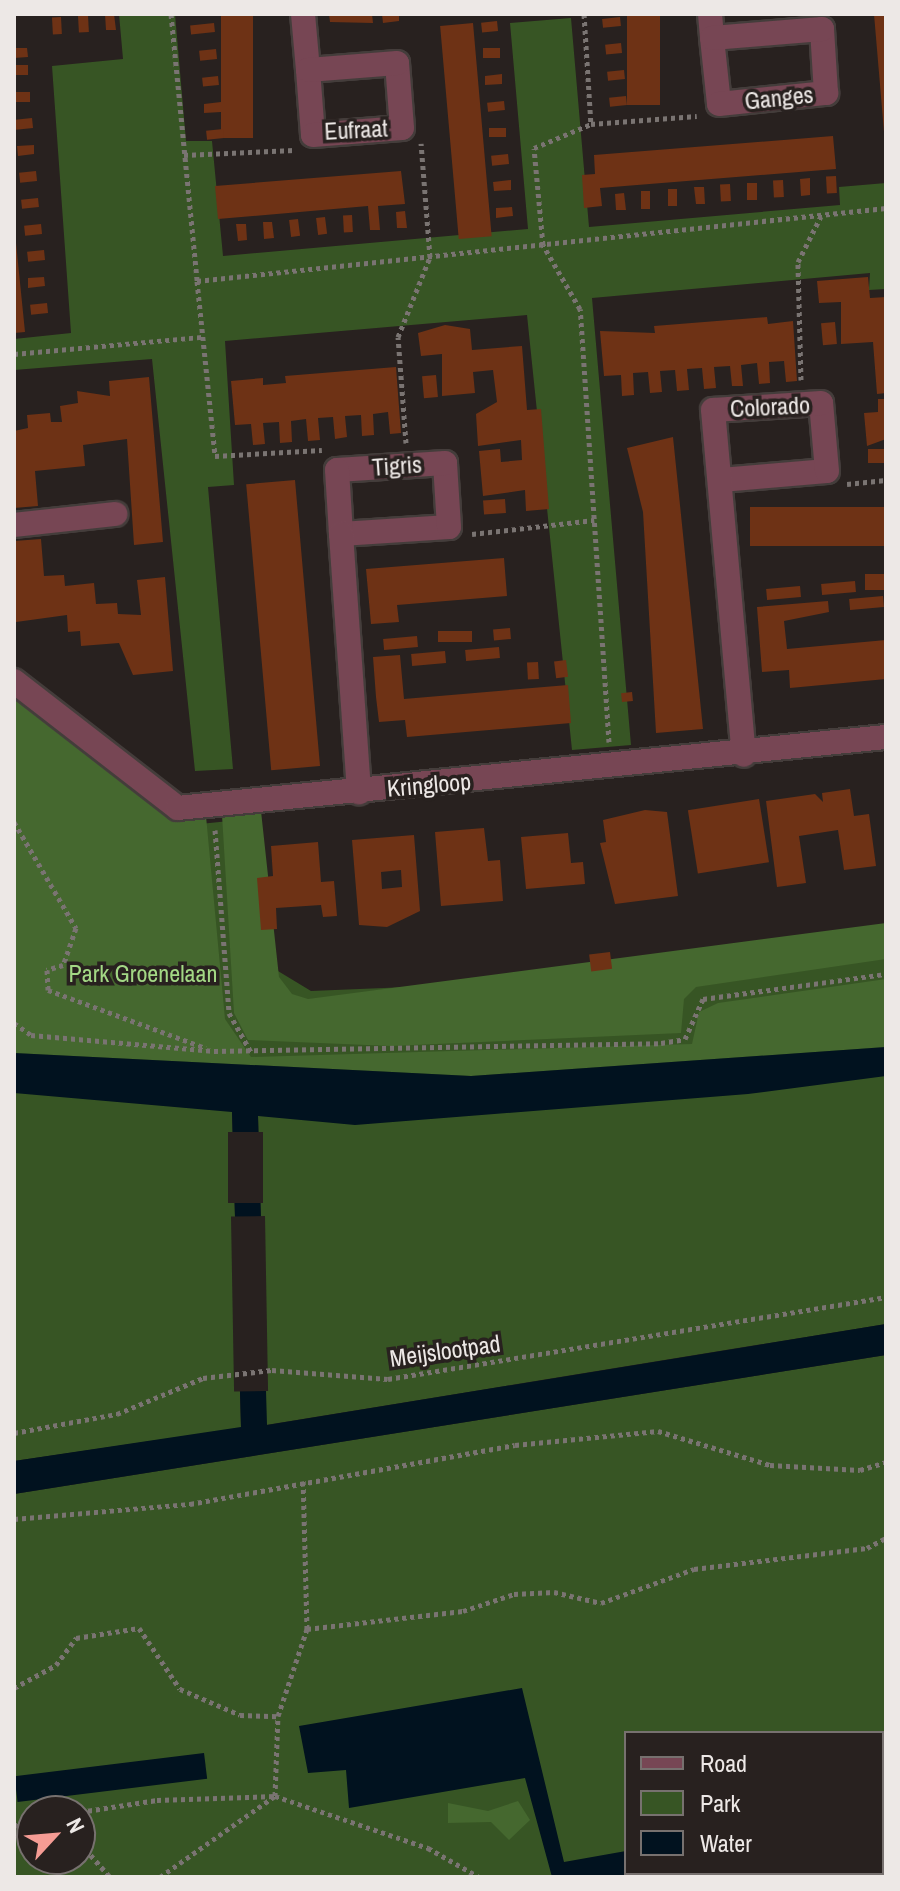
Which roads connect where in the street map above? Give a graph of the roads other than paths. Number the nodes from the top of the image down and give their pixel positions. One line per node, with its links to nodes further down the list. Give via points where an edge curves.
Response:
1 (303, 14): 3 (street, Eufraat)
2 (711, 26): 2 (street, Ganges, via 719,104 826,93 822,29)
3 (308, 70): 3 (street, Eufraat, via 313,135 402,128 397,63)
4 (721, 480): 4 (street, Colorado, via 713,410 821,403 827,471); 10 (street, Colorado)
5 (115, 514): 6 (street)
6 (14, 525)
7 (341, 534): 7 (street, Tigris, via 337,470 445,463 449,527); 11 (street, Tigris)
8 (14, 681): 11 (street, Kringloop, via 156,797 178,808 213,809)
9 (886, 737): 10 (street, Kringloop)
10 (744, 755): 11 (street, Kringloop)
11 (359, 792)

